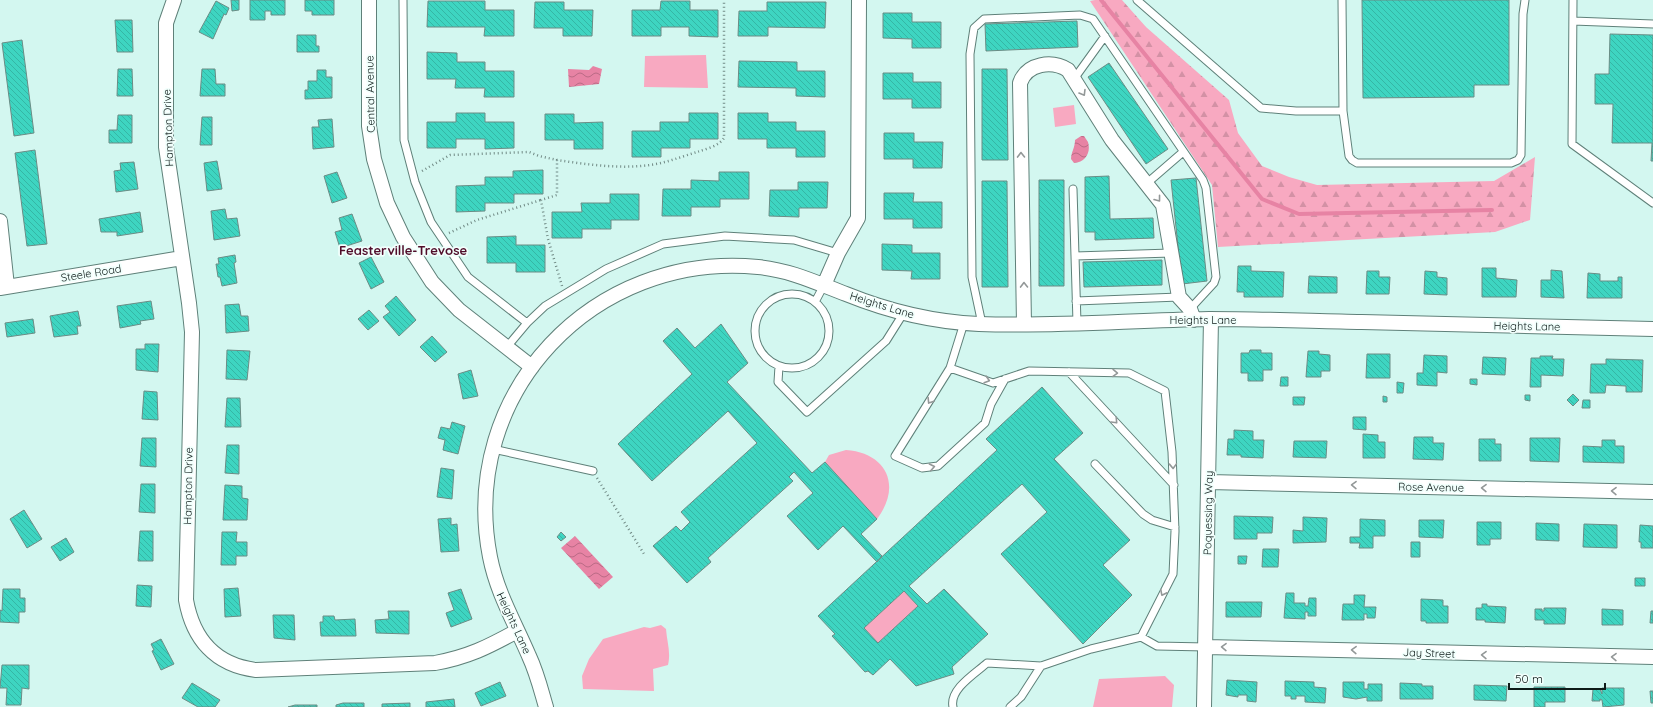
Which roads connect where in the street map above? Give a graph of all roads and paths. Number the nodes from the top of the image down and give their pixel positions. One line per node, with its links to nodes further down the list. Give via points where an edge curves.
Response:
1 (174, 0): 27 (street, Hampton Drive, via 166,23 166,146)
2 (369, 0): 43 (street, Central Avenue, via 369,126 374,159 387,203 403,237 432,282 459,310)
3 (403, 0): 17 (lane, via 404,140)
4 (724, 0): 16 (path, via 722,142 649,165 618,166)
5 (859, 0): 24 (street, via 858,218)
6 (1137, 0): 14 (lane, via 1261,108)
7 (1342, 0): 14 (lane)
8 (1525, 0): 14 (lane, via 1522,155 1518,160 1511,163 1357,163 1349,156)
9 (1573, 0): 10 (lane)
10 (1573, 21): 11 (lane); 21 (lane, via 1572,144)
11 (1653, 24)
12 (1105, 36): 13 (lane); 15 (lane); 40 (lane, via 1093,19 1080,15 984,19 974,28 970,54 972,277)
13 (1074, 79): 18 (street, one-way to 18, via 1112,140); 41 (street, one-way to 13, via 1020,83 1027,71 1050,64 1059,64 1068,70)
14 (1343, 111)
15 (1183, 152): 18 (lane); 35 (lane, via 1206,188 1216,277)
16 (557, 160): 17 (path, via 528,152 450,155); 20 (path, via 556,195)
17 (413, 176): 23 (lane)
18 (1146, 184): 25 (street, one-way to 25, via 1163,205)
19 (1073, 189): 26 (lane)
20 (541, 200): 23 (path, via 477,220); 30 (path, via 548,239)
21 (1653, 203)
22 (0, 221): 29 (street)
23 (441, 237): 38 (lane, via 468,278)
24 (838, 253): 28 (street); 30 (lane, via 794,240 725,236 664,244 606,269)
25 (1171, 253): 26 (lane); 31 (street)
26 (1075, 256): 32 (lane)
27 (182, 258): 29 (street, Steele Road); 57 (street, Hampton Drive, via 192,332 186,600 191,621 204,644 230,664 256,670 412,665 458,659 480,651)
28 (824, 285): 33 (lane); 34 (street, Heights Lane); 45 (street, Heights Lane, via 807,278 757,267 721,266 669,273 634,284 588,311 561,333)
29 (4, 287)
30 (564, 294): 38 (lane, via 545,306)
31 (1179, 297): 32 (lane); 35 (street)
32 (1076, 301): 37 (lane)
33 (816, 302): 44 (lane, via 827,317 830,329 828,342 822,353 814,362 803,367); 44 (lane, via 798,294 786,294 774,298 764,306 758,316 755,328 758,345 769,360)
34 (903, 314): 39 (street, Heights Lane); 44 (lane, via 886,341 807,412 778,382)
35 (1192, 314): 36 (street, Heights Lane); 37 (street, Heights Lane)
36 (1211, 319): 42 (street, Heights Lane); 52 (street, Poquessing Way)
37 (1077, 322): 41 (street, Heights Lane)
38 (527, 323): 43 (lane)
39 (964, 323): 40 (street, Heights Lane); 46 (lane)
40 (982, 324): 41 (street, Heights Lane)
41 (1024, 324)
42 (1653, 329)
43 (506, 348): 45 (street, Central Avenue)
44 (779, 366)
45 (532, 367): 49 (street, Heights Lane, via 510,404)
46 (950, 368): 48 (lane, one-way to 48, via 993,383); 48 (lane, one-way to 48, via 895,456 922,468 938,466 985,423 991,404)
47 (1069, 372): 48 (lane, via 1029,371); 53 (lane, one-way to 53); 53 (lane, one-way to 53, via 1129,373 1165,391)
48 (1005, 379)
49 (493, 449): 51 (lane); 57 (street, Heights Lane, via 485,507 490,557 498,590)
50 (1094, 464): 55 (lane, via 1143,514 1152,520)
51 (593, 471): 56 (path)
52 (1209, 482): 54 (street, Rose Avenue, one-way to 52); 59 (street, Poquessing Way)
53 (1174, 485): 55 (lane)
54 (1653, 492)
55 (1175, 527): 58 (lane, one-way to 58, via 1173,574)
56 (644, 554)
57 (517, 631): 62 (street, Heights Lane, via 537,674)
58 (1141, 636): 59 (lane, via 1157,646); 61 (lane)
59 (1206, 647): 60 (street, Jay Street, one-way to 59); 65 (street, Poquessing Way)
60 (1653, 658)
61 (1041, 666): 63 (lane, via 987,663 957,690); 64 (lane, via 1021,697)
62 (546, 707)
63 (953, 707)
64 (1010, 707)
65 (1204, 707)

